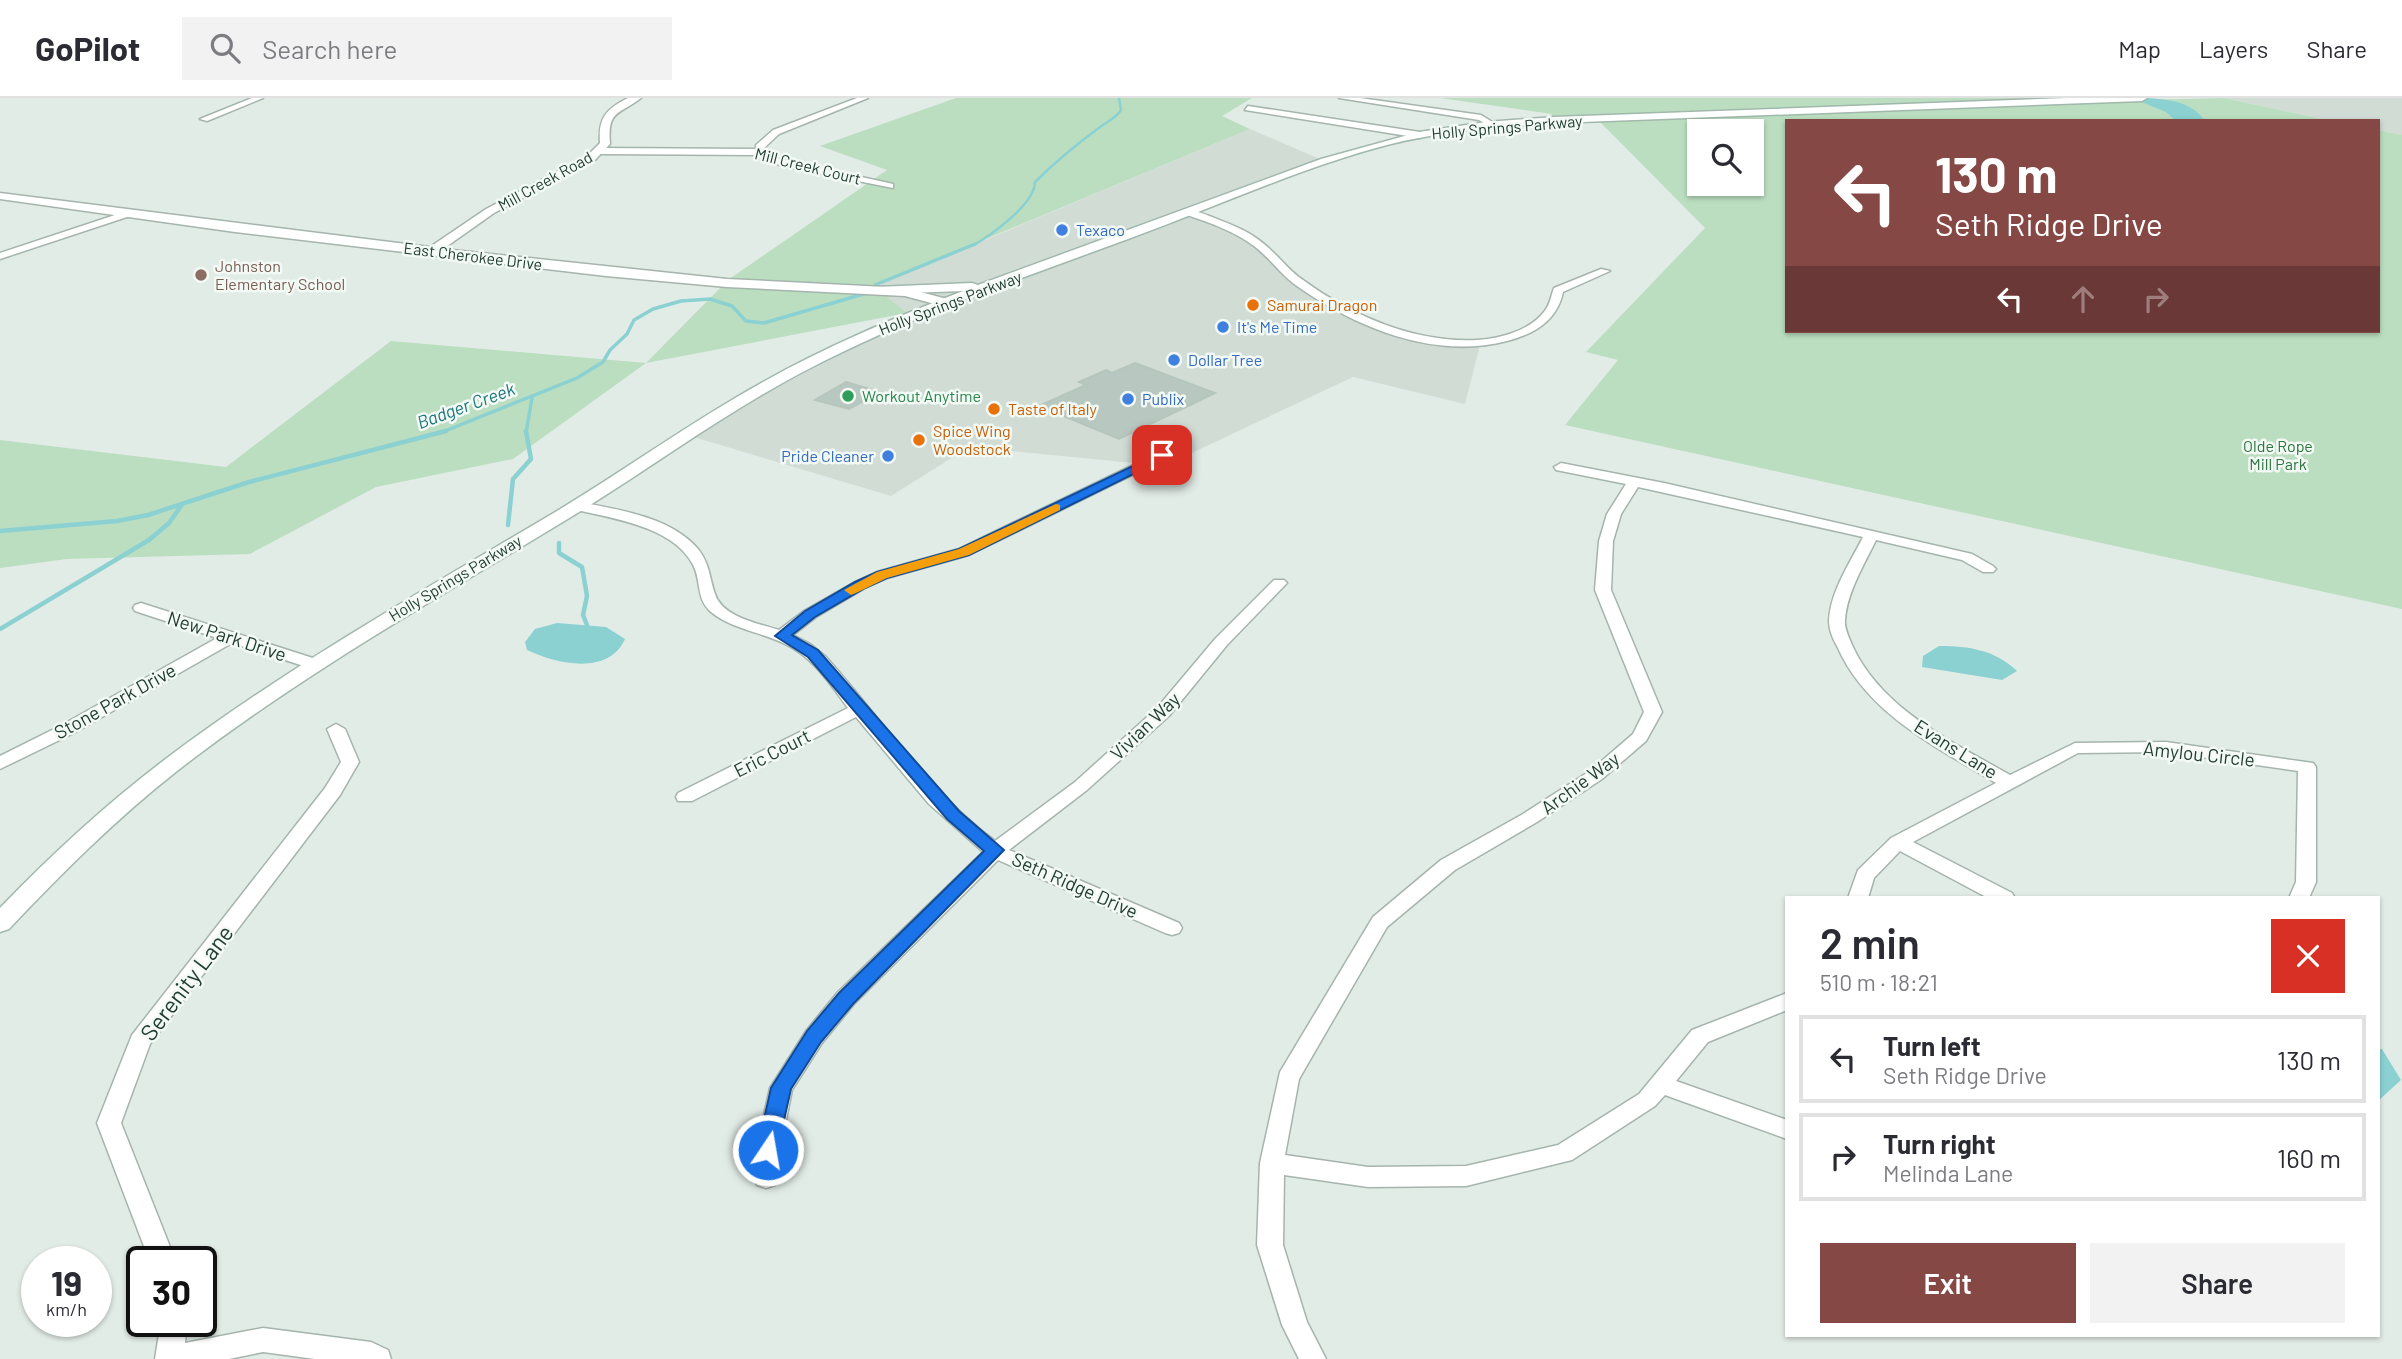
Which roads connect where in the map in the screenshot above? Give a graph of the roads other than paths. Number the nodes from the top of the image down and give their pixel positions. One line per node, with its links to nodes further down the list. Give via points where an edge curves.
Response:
1 (259, 98): 7 (street)
2 (636, 98): 10 (main road, Mill Creek Road, via 605,118 605,144)
3 (864, 98): 11 (street, via 776,132 764,140)
4 (1343, 98): 8 (street, via 1481,118)
5 (2142, 98): 8 (main road, Holly Springs Parkway)
6 (1248, 108): 9 (street)
7 (204, 119)
8 (1493, 125): 9 (main road, Holly Springs Parkway)
9 (1420, 135): 14 (main road, Holly Springs Parkway, via 1355,152)
10 (600, 151): 11 (street, Mill Creek Court); 16 (main road, Mill Creek Road, via 490,211)
11 (761, 152): 12 (street, Mill Creek Court, via 787,164)
12 (890, 186)
13 (0, 197): 15 (main road, East Cherokee Drive)
14 (1190, 213): 18 (street, via 1247,237 1298,282 1338,305 1379,326 1435,341 1487,344 1533,329 1545,321 1558,290); 19 (main road, Holly Springs Parkway)
15 (127, 214): 16 (main road, East Cherokee Drive); 17 (street)
16 (431, 252): 20 (main road, East Cherokee Drive, via 671,279)
17 (0, 256)
18 (1605, 271)
19 (995, 285): 20 (main road); 21 (main road, Holly Springs Parkway)
20 (881, 290): 21 (main road, East Cherokee Drive); 22 (main road, via 906,302 905,314)
21 (946, 303): 22 (main road, Holly Springs Parkway)
22 (894, 324): 26 (main road, Holly Springs Parkway, via 736,404)
23 (1162, 455): 31 (street, via 964,552 860,585)
24 (1561, 467): 25 (street)
25 (1634, 482): 27 (street); 49 (street, Archie Way, via 1614,514 1606,541 1602,590 1653,712 1640,737 1596,775 1448,865 1380,922 1288,1078)
26 (578, 506): 31 (street, Seth Ridge Drive, via 634,519 680,542 700,562 711,603 734,619); 33 (main road, Holly Springs Parkway)
27 (1871, 536): 28 (street, via 1967,557); 37 (street, Evans Lane, via 1844,591 1836,622 1846,654 1870,687 1921,730)
28 (1988, 569)
29 (1279, 583): 40 (street, Vivian Way, via 1221,642 1163,712 1081,786)
30 (141, 608): 32 (street, New Park Drive)
31 (782, 636): 34 (street, Seth Ridge Drive, via 813,653)
32 (230, 637): 33 (street, New Park Drive); 36 (street, Stone Park Drive)
33 (313, 664): 44 (main road, Holly Springs Parkway, via 132,796 61,859)
34 (859, 709): 38 (street, Eric Court); 40 (street, Seth Ridge Drive, via 953,815)
35 (336, 729): 51 (street, Serenity Lane, via 350,762 333,791 140,1041 109,1122)
36 (0, 763)
37 (2010, 782): 39 (street, Amylou Circle); 43 (street, Amylou Circle, via 2075,748 2166,747 2307,767 2306,882)
38 (685, 797)
39 (1898, 842): 41 (street, Amylou Circle, via 1865,875); 42 (street)
40 (995, 850): 45 (street, Seth Ridge Drive); 50 (street, Vivian Way, via 846,998 814,1037 781,1088)
41 (1859, 896)
42 (2001, 896)
43 (2300, 896)
44 (0, 923)
45 (1172, 928)
46 (1785, 1002): 47 (street, via 1700,1036)
47 (1660, 1084): 48 (street); 49 (street, via 1647,1100 1564,1153 1466,1176 1368,1177)
48 (1785, 1129)
49 (1272, 1163): 55 (street, Archie Way, via 1270,1245 1295,1325)
50 (766, 1178)
51 (157, 1246)
52 (172, 1337): 53 (street)
53 (170, 1359): 54 (street, via 263,1340 371,1354)
54 (379, 1359)
55 (1313, 1359)

